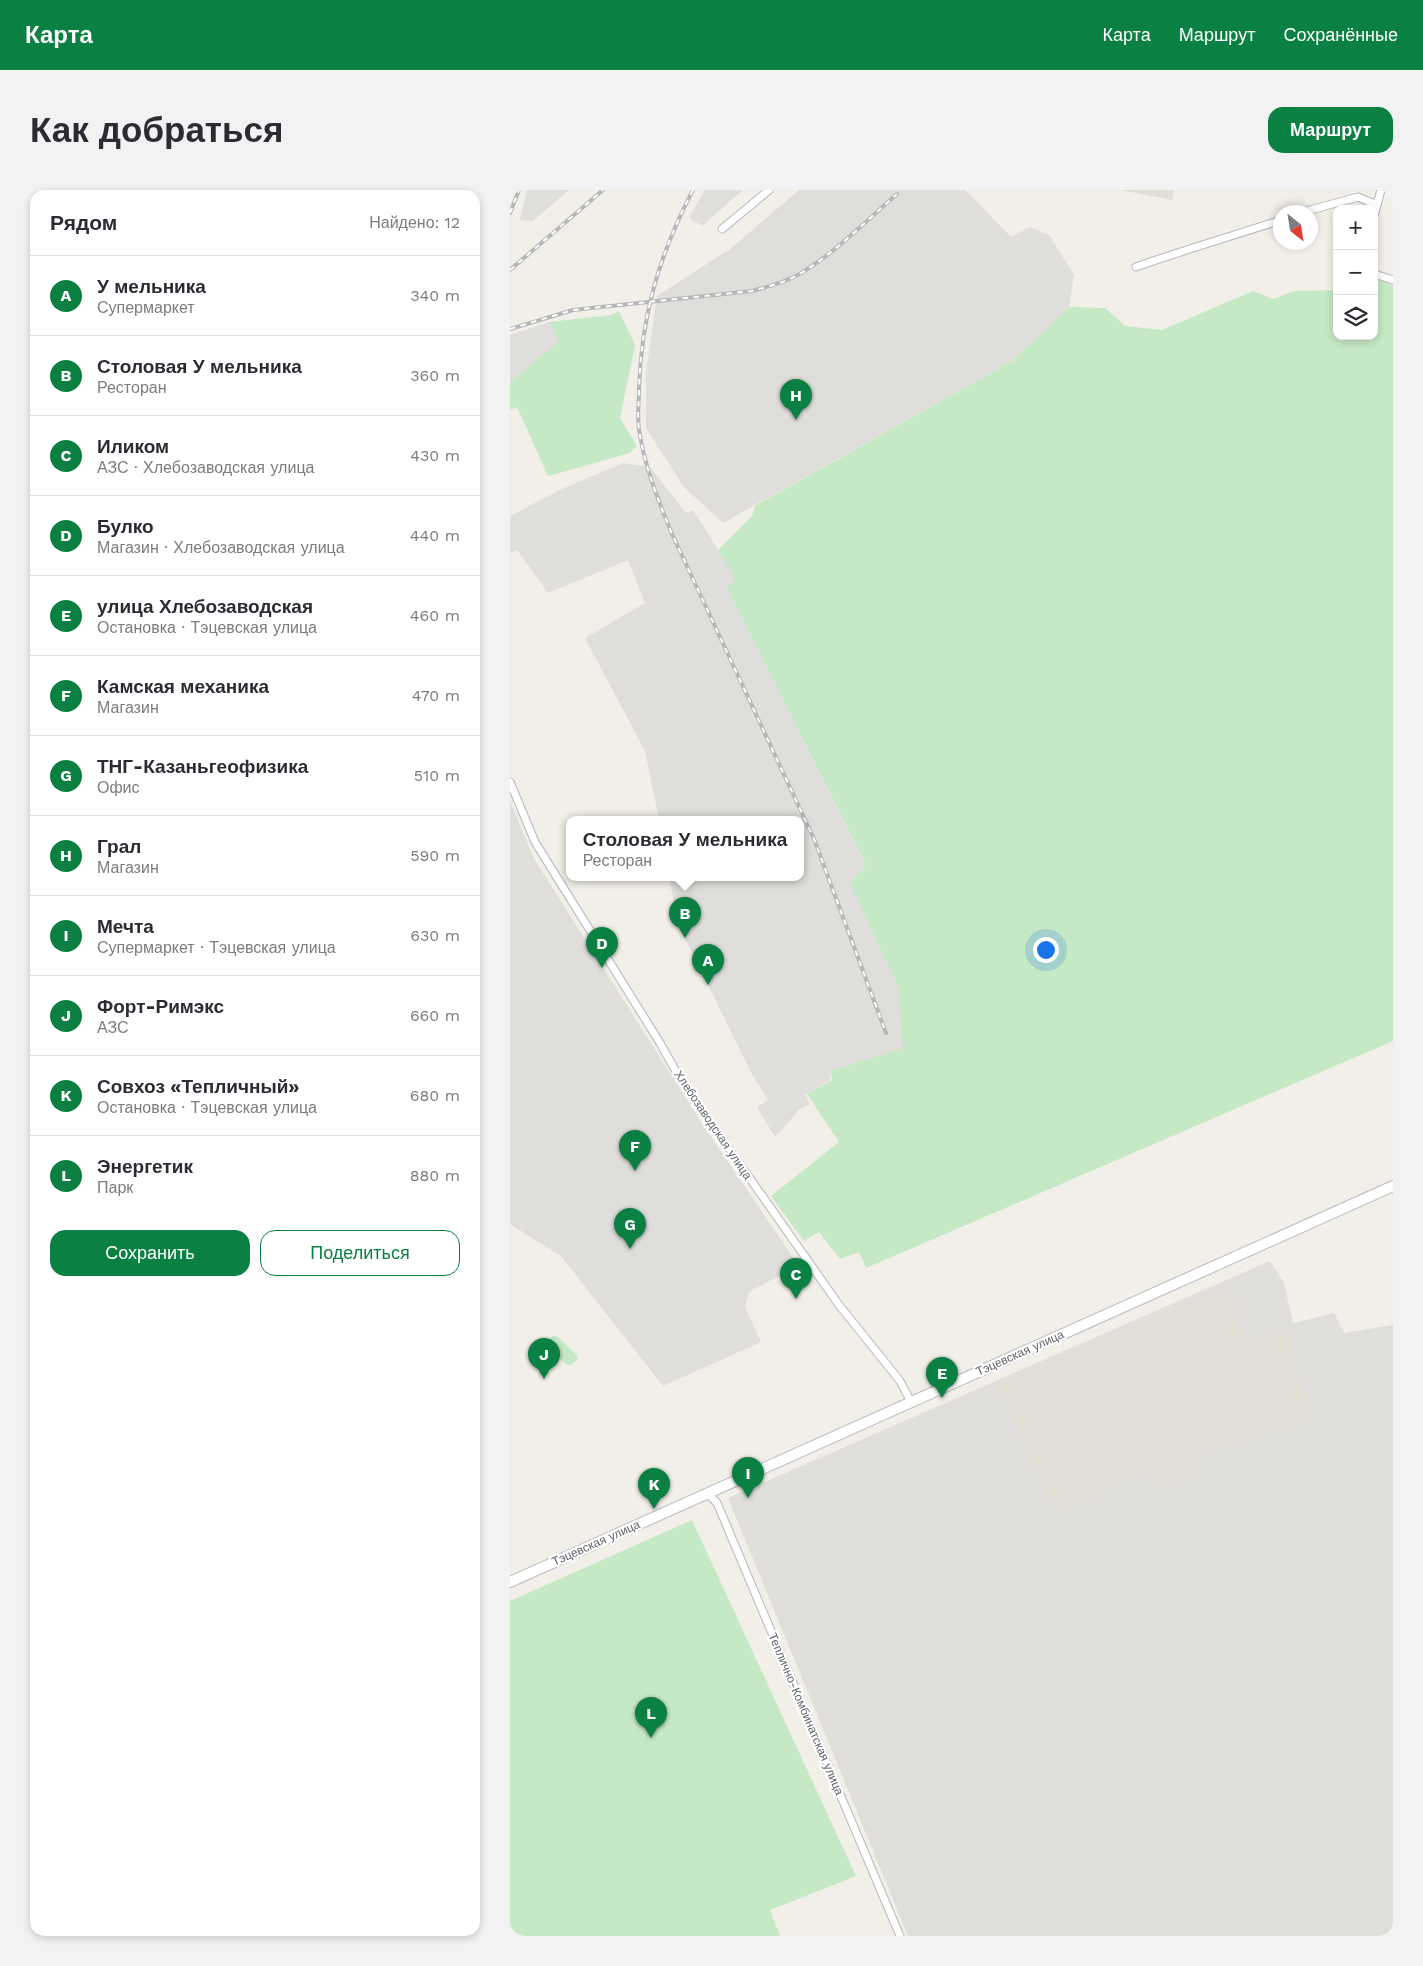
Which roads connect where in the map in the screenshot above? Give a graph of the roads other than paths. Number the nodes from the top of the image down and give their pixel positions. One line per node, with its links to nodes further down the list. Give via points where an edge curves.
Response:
1 (769, 190): 6 (street)
2 (1381, 190): 3 (street)
3 (1377, 205): 4 (street, via 1358,197)
4 (1318, 208)
5 (1273, 222): 7 (street, via 1200,244)
6 (722, 229)
7 (1136, 268)
8 (1378, 275): 9 (street)
9 (1393, 280)
10 (510, 782): 12 (street, Хлебозаводская улица, via 535,842 682,1082 839,1306 900,1381)
11 (1393, 1186): 12 (main road, Тэцевская улица)
12 (911, 1402): 13 (main road, Тэцевская улица)
13 (708, 1494): 14 (main road, Тэцевская улица); 15 (street, Теплично-Комбинатская улица, via 717,1502)
14 (510, 1582)
15 (900, 1936)

